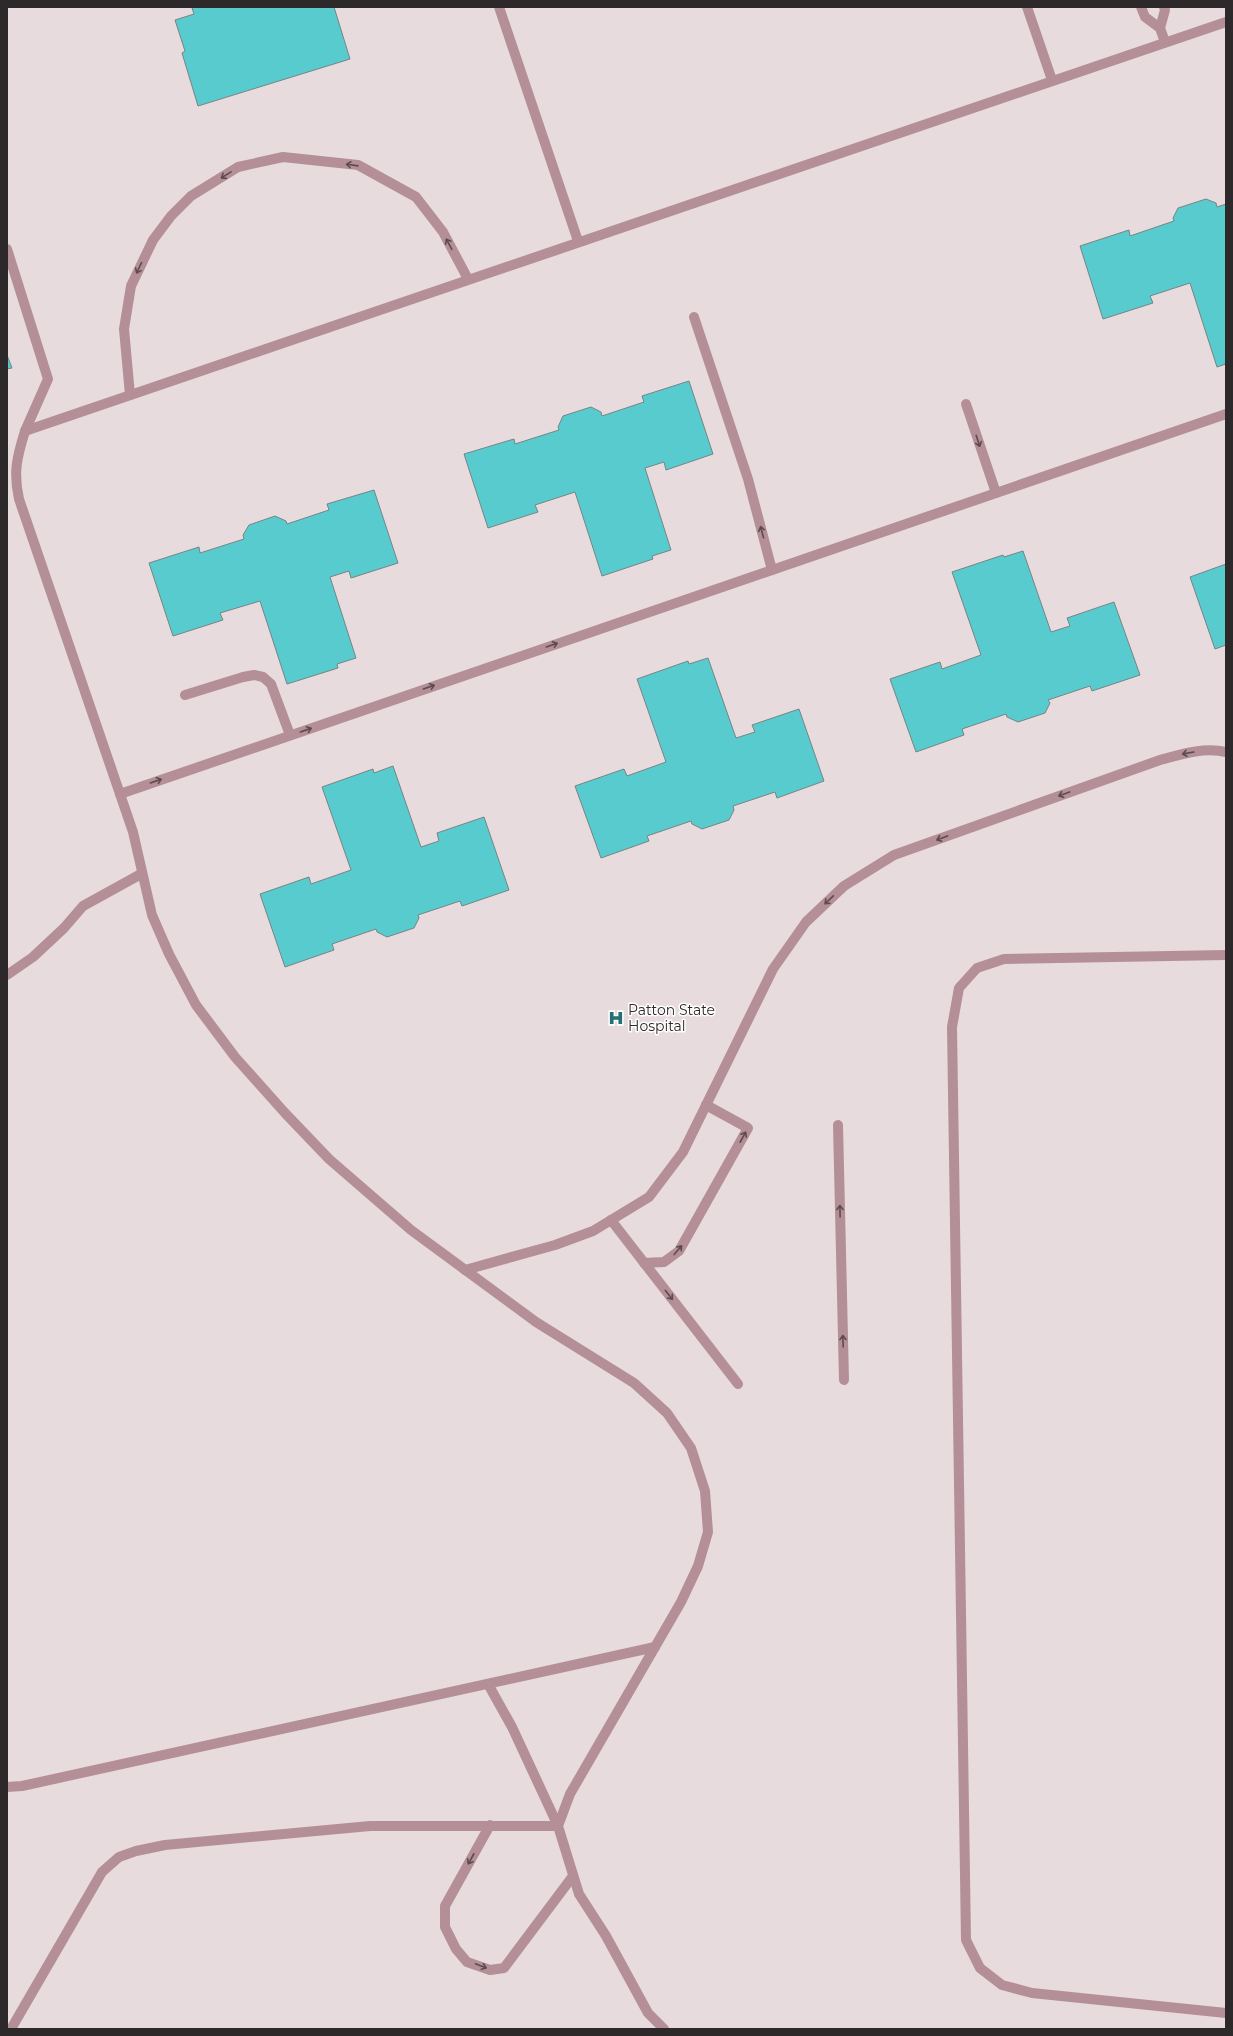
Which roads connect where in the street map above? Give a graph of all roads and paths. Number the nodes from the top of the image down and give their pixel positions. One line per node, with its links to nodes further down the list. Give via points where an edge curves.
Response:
1 (499, 7): 9 (street)
2 (1027, 7): 8 (street)
3 (1142, 7): 6 (street, via 1145,18)
4 (1164, 7): 6 (street)
5 (1226, 22): 7 (street)
6 (1160, 28): 7 (street)
7 (1165, 42): 8 (street)
8 (1052, 80): 9 (street)
9 (578, 241): 11 (street)
10 (7, 249): 16 (street, via 48,379)
11 (468, 279): 13 (street); 13 (street, one-way to 13, via 443,232 416,197 358,165 283,157 238,167 191,196 171,216 153,240 131,286 124,329)
12 (694, 317): 18 (street, one-way to 12, via 748,479)
13 (130, 395): 16 (street)
14 (966, 404): 17 (street, one-way to 17)
15 (1226, 414): 17 (street)
16 (25, 431): 22 (street, via 16,462 15,482 18,499)
17 (996, 493): 18 (street)
18 (772, 570): 20 (street, one-way to 18)
19 (185, 695): 20 (street, via 243,677 263,677 270,684)
20 (290, 735): 22 (street, one-way to 20)
21 (1226, 752): 26 (street, one-way to 26, via 1213,749 1160,760 894,855 844,886 806,922 773,969)
22 (120, 794): 23 (street)
23 (141, 874): 25 (street, via 83,906 33,957); 30 (street, via 152,915 169,954 196,1005 235,1057 329,1159 411,1230)
24 (1226, 955): 39 (street, via 1004,959 977,968 959,988 952,1027 966,1940 980,1968 1002,1985 1032,1993)
25 (7, 975)
26 (706, 1105): 28 (street, via 683,1152 649,1197); 29 (street, one-way to 26, via 664,1262 679,1251 748,1128)
27 (838, 1125): 31 (street, one-way to 27)
28 (611, 1220): 29 (street); 30 (street, via 593,1231 555,1245)
29 (644, 1263): 32 (street, one-way to 32)
30 (465, 1270): 33 (street, via 536,1322 634,1384 667,1413 691,1448 705,1491 708,1532 698,1566)
31 (844, 1380)
32 (738, 1384)
33 (655, 1647): 34 (street); 37 (street, via 570,1794)
34 (488, 1684): 35 (street, via 22,1786); 37 (street, via 512,1727)
35 (7, 1787)
36 (490, 1825): 37 (street); 38 (street, one-way to 38, via 445,1906 446,1927 456,1949 468,1962 490,1970 504,1968); 40 (street, via 370,1826 165,1845 119,1857 102,1872)
37 (558, 1826): 38 (street)
38 (572, 1876): 41 (street, via 579,1894 606,1936 648,2013)
39 (1226, 2013)
40 (11, 2029)
41 (664, 2029)

